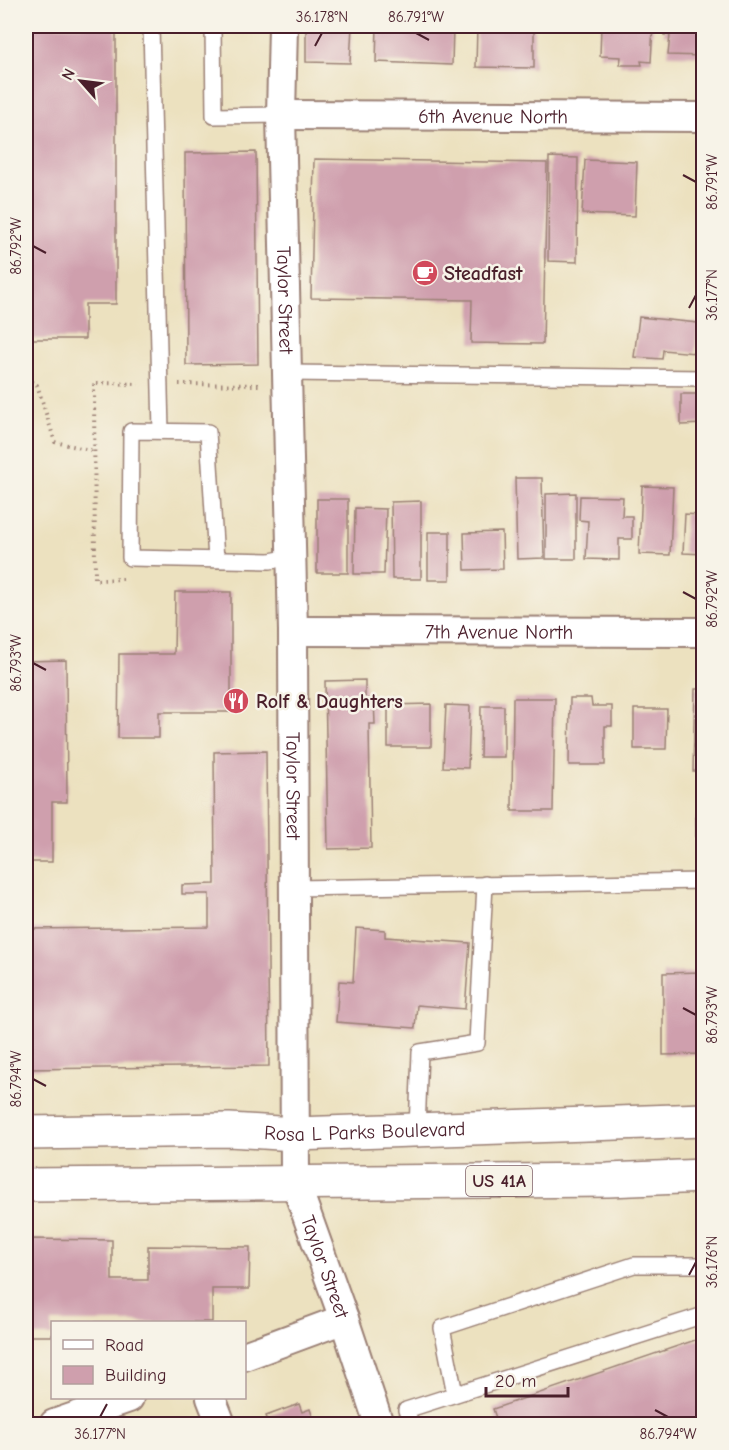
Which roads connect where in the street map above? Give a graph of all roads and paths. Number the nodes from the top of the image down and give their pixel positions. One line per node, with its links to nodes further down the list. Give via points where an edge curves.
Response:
1 (151, 26): 10 (lane)
2 (213, 26): 4 (lane, via 214,116)
3 (283, 26): 4 (street, Taylor Street)
4 (281, 115): 5 (street, 6th Avenue North); 6 (street, Taylor Street)
5 (704, 117)
6 (288, 373): 7 (lane); 12 (street, Taylor Street)
7 (704, 378)
8 (26, 379): 11 (path, via 37,385 55,442)
9 (94, 383): 11 (path)
10 (161, 431): 13 (lane, via 208,432); 13 (lane, via 131,430 130,558)
11 (94, 451): 14 (path)
12 (292, 557): 13 (lane, via 270,561); 15 (street, Taylor Street)
13 (216, 560)
14 (95, 580)
15 (293, 631): 16 (street, 7th Avenue North); 19 (street, Taylor Street)
16 (704, 632)
17 (704, 881): 18 (lane)
18 (485, 884): 19 (lane); 21 (lane, via 477,1043 420,1052)
19 (294, 888): 23 (street, Taylor Street)
20 (704, 1120): 21 (main road, Rosa L Parks Boulevard)
21 (417, 1130): 23 (main road, Rosa L Parks Boulevard)
22 (26, 1133): 23 (main road, Rosa L Parks Boulevard, via 229,1130)
23 (295, 1134): 25 (street, Taylor Street)
24 (704, 1176): 25 (main road, US 41A)
25 (295, 1182): 26 (main road, US 41A); 29 (street, Taylor Street)
26 (26, 1185)
27 (704, 1265): 31 (lane, via 634,1265 442,1328)
28 (704, 1315): 31 (lane)
29 (344, 1319): 30 (street); 34 (street, Taylor Street)
30 (246, 1355)
31 (455, 1394): 34 (lane)
32 (126, 1399): 35 (street)
33 (211, 1399): 36 (street)
34 (392, 1417)
35 (54, 1425)
36 (221, 1425)

